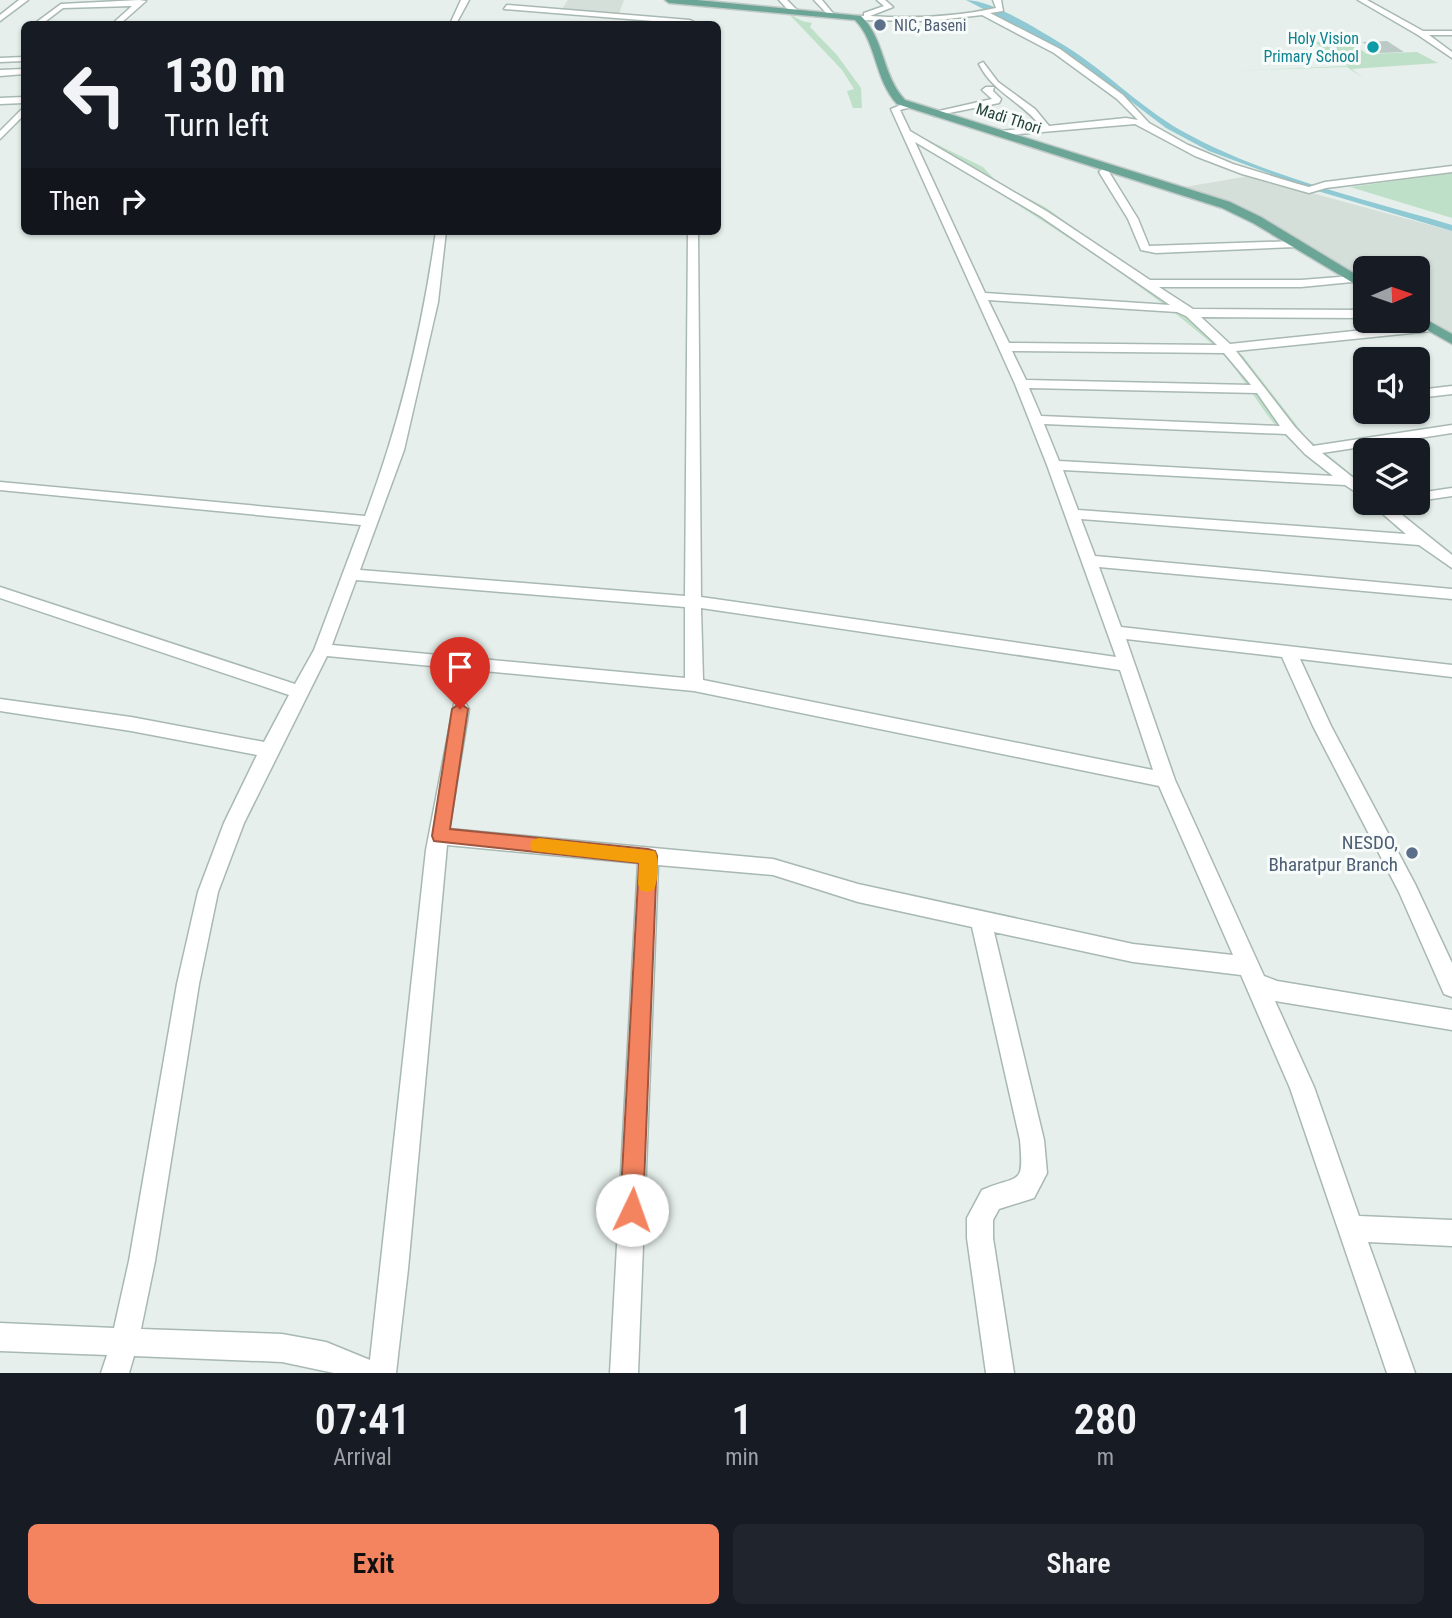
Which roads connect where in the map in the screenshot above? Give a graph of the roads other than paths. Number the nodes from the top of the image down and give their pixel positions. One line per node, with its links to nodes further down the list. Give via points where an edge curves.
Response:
1 (24, 0): 17 (street)
2 (465, 0): 20 (street)
3 (669, 0): 10 (main road)
4 (783, 0): 12 (street)
5 (818, 0): 14 (street)
6 (881, 0): 16 (street, via 889,7)
7 (997, 0): 13 (street, via 1001,8)
8 (1362, 0): 23 (street)
9 (140, 2): 18 (street, via 61,6); 19 (street)
10 (691, 2): 12 (main road); 22 (street)
11 (507, 8): 21 (street)
12 (794, 11): 14 (main road)
13 (990, 11): 16 (street, via 920,21); 42 (street, via 1057,51 1120,97)
14 (833, 15): 16 (main road)
15 (59, 18): 18 (street)
16 (858, 18): 38 (main road, via 864,22 889,88)
17 (0, 19)
18 (42, 21)
19 (114, 21)
20 (454, 21)
21 (666, 21)
22 (690, 21)
23 (1421, 33): 24 (street); 27 (street)
24 (1452, 33)
25 (0, 50): 26 (street)
26 (21, 50)
27 (1452, 56)
28 (21, 59): 29 (street)
29 (0, 60)
30 (983, 64): 35 (street)
31 (21, 72): 32 (street)
32 (0, 73)
33 (0, 81): 34 (street)
34 (21, 81)
35 (998, 88): 40 (street, via 986,90 996,101); 43 (street, via 1040,118)
36 (21, 100): 37 (street)
37 (0, 101)
38 (908, 105): 40 (main road, Madi Thori); 44 (street, via 895,109)
39 (21, 113): 41 (street); 47 (street)
40 (934, 113): 46 (main road, Madi Thori)
41 (0, 117)
42 (1145, 122): 43 (street); 49 (street, via 1185,147 1301,188)
43 (1046, 128): 46 (street)
44 (905, 132): 54 (street, via 1044,214); 55 (street)
45 (13, 134): 47 (street)
46 (1000, 134): 48 (main road, Madi Thori)
47 (1, 135)
48 (1108, 168): 52 (main road, Madi Thori, via 1226,205); 52 (street, via 1104,172 1145,248)
49 (1452, 169)
50 (440, 235): 79 (street, via 432,302 397,450)
51 (693, 235): 87 (street)
52 (1296, 244): 53 (main road, Madi Thori)
53 (1352, 278): 54 (street, via 1293,285)
54 (1147, 284): 56 (street)
55 (979, 296): 56 (street); 61 (street)
56 (1190, 313): 57 (street); 62 (street)
57 (1353, 314)
58 (1430, 327): 60 (main road)
59 (1353, 332): 62 (street)
60 (1452, 340)
61 (1003, 347): 62 (street); 63 (street)
62 (1227, 348): 64 (street)
63 (1021, 384): 64 (street); 67 (street)
64 (1261, 389): 69 (street)
65 (1452, 390): 66 (street)
66 (1430, 393)
67 (1036, 420): 69 (street); 71 (street)
68 (1452, 429): 70 (street)
69 (1290, 430): 70 (street)
70 (1310, 451): 72 (street)
71 (1054, 465): 72 (street); 77 (street)
72 (1347, 481): 73 (street)
73 (1353, 485)
74 (0, 486): 79 (street)
75 (1452, 492): 76 (street)
76 (1430, 495)
77 (1072, 514): 80 (street); 82 (street)
78 (1392, 515): 80 (street)
79 (370, 521): 84 (street)
80 (1423, 540): 81 (street)
81 (1445, 552): 83 (street)
82 (1090, 561): 86 (street); 88 (street)
83 (1452, 563)
84 (350, 574): 87 (street); 89 (street)
85 (0, 592): 94 (street)
86 (1452, 594)
87 (695, 602): 91 (street); 93 (street)
88 (1116, 632): 90 (street); 91 (street)
89 (323, 650): 93 (street); 94 (street)
90 (1287, 650): 92 (street); 103 (street)
91 (1127, 665): 98 (street)
92 (1452, 671)
93 (694, 685): 98 (street)
94 (300, 692): 97 (street)
95 (0, 705): 97 (street)
96 (460, 709): 99 (street)
97 (269, 750): 108 (street, via 234,822 208,892)
98 (1166, 780): 102 (street)
99 (440, 836): 100 (street); 111 (street)
100 (648, 856): 101 (street, via 773,867 858,893); 112 (street)
101 (981, 920): 102 (street); 113 (street, via 1032,1140 1035,1173 1025,1189 991,1199 980,1218)
102 (1253, 974): 104 (street, via 1275,991); 105 (street, via 1302,1087)
103 (1452, 987)
104 (1452, 1020)
105 (1351, 1228): 106 (street); 114 (street)
106 (1452, 1233)
107 (0, 1337): 108 (street)
108 (125, 1341): 109 (street); 110 (street, via 282,1349 326,1356)
109 (115, 1373)
110 (369, 1373)
111 (382, 1373)
112 (624, 1373)
113 (1000, 1373)
114 (1401, 1373)

